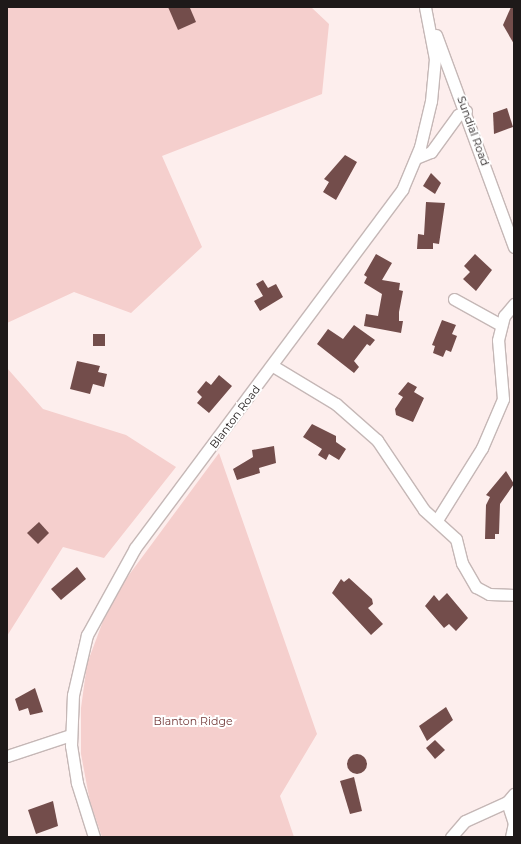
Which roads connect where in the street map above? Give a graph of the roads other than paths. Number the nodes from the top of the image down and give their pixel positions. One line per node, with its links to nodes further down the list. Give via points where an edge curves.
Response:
1 (427, 11): 2 (street, Sundial Road); 3 (street, Blanton Road, via 434,77)
2 (466, 111): 3 (street, via 457,117 431,152); 4 (street, Sundial Road)
3 (416, 158): 8 (street, Blanton Road, via 383,218)
4 (514, 247)
5 (454, 299): 7 (street)
6 (514, 304): 7 (street)
7 (501, 325): 9 (street, via 498,340 503,399 482,448)
8 (273, 366): 9 (street, via 358,420 393,460 424,510); 11 (street, Blanton Road, via 153,523 106,595 80,655 72,695)
9 (437, 520): 10 (street, via 456,539 462,563 476,587 488,594)
10 (514, 595)
11 (71, 734): 12 (street); 14 (street, Blanton Road, via 77,783)
12 (7, 756)
13 (510, 798): 15 (street, via 465,821); 16 (street, via 514,822)
14 (94, 837)
15 (451, 837)
16 (511, 837)

